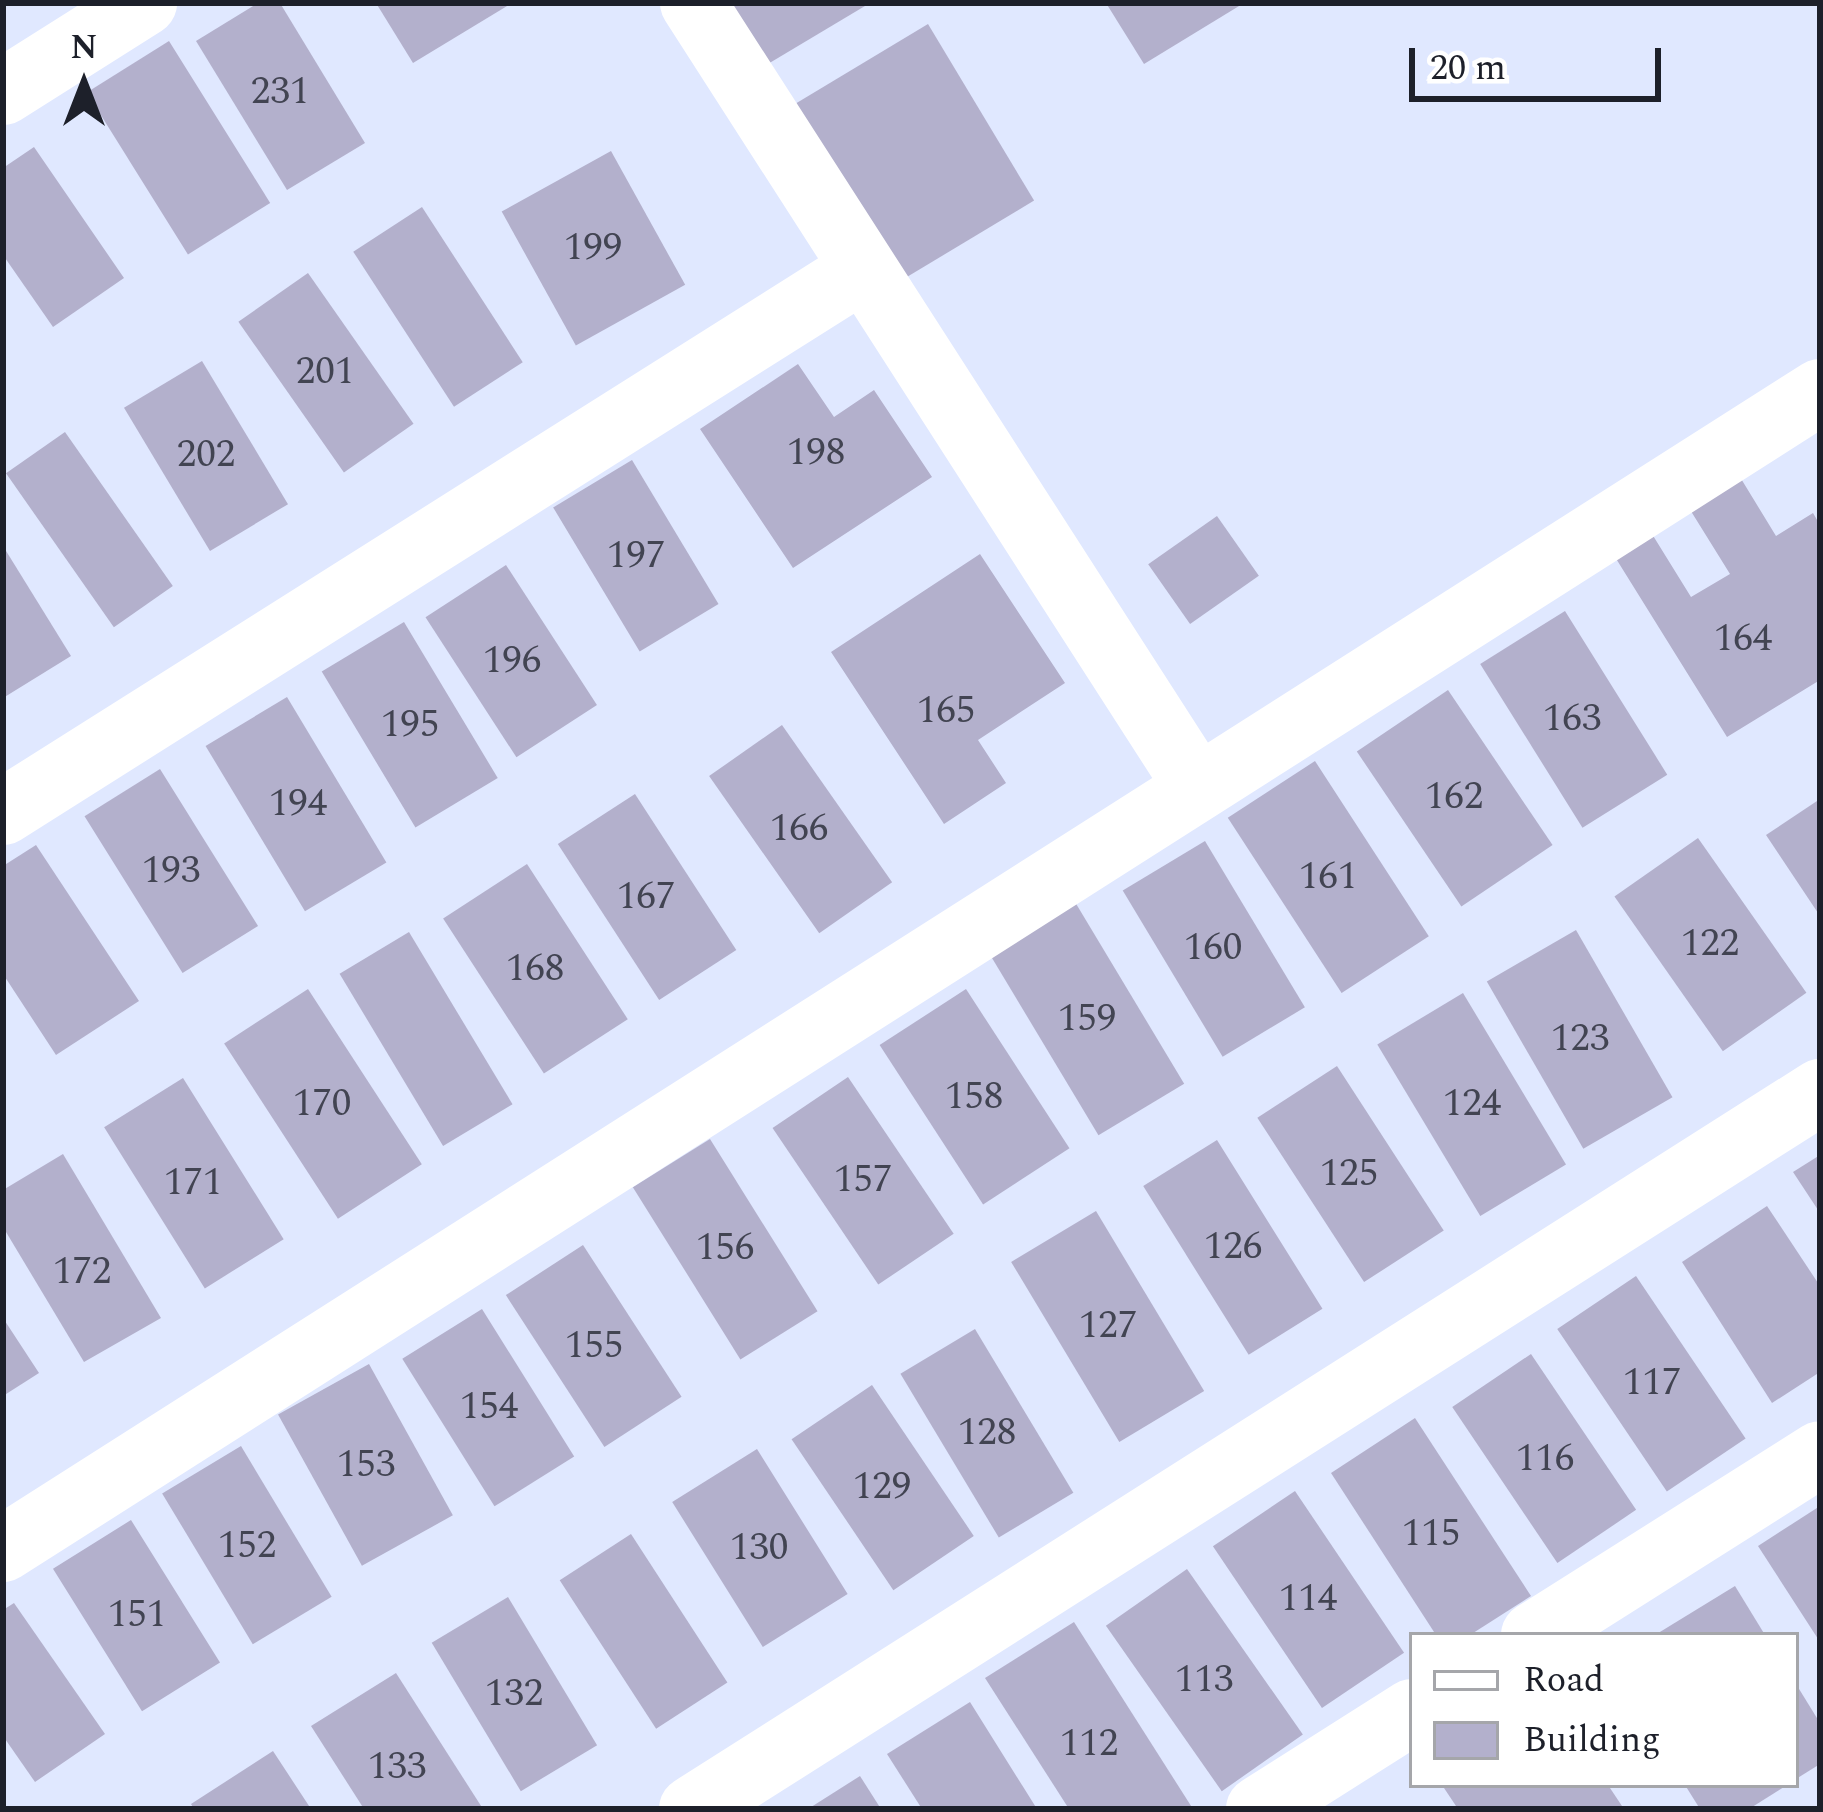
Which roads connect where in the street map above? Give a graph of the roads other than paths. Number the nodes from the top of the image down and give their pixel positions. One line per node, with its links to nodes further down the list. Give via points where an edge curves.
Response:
1 (144, 3): 3 (street)
2 (693, 3): 4 (street)
3 (3, 92)
4 (863, 268): 6 (street); 7 (street)
5 (1811, 419): 6 (street)
6 (1198, 788): 10 (street)
7 (3, 812)
8 (1820, 1092): 13 (street)
9 (1820, 1454): 11 (street)
10 (3, 1549)
11 (1539, 1632)
12 (1409, 1714): 14 (street)
13 (692, 1809)
14 (1259, 1809)

